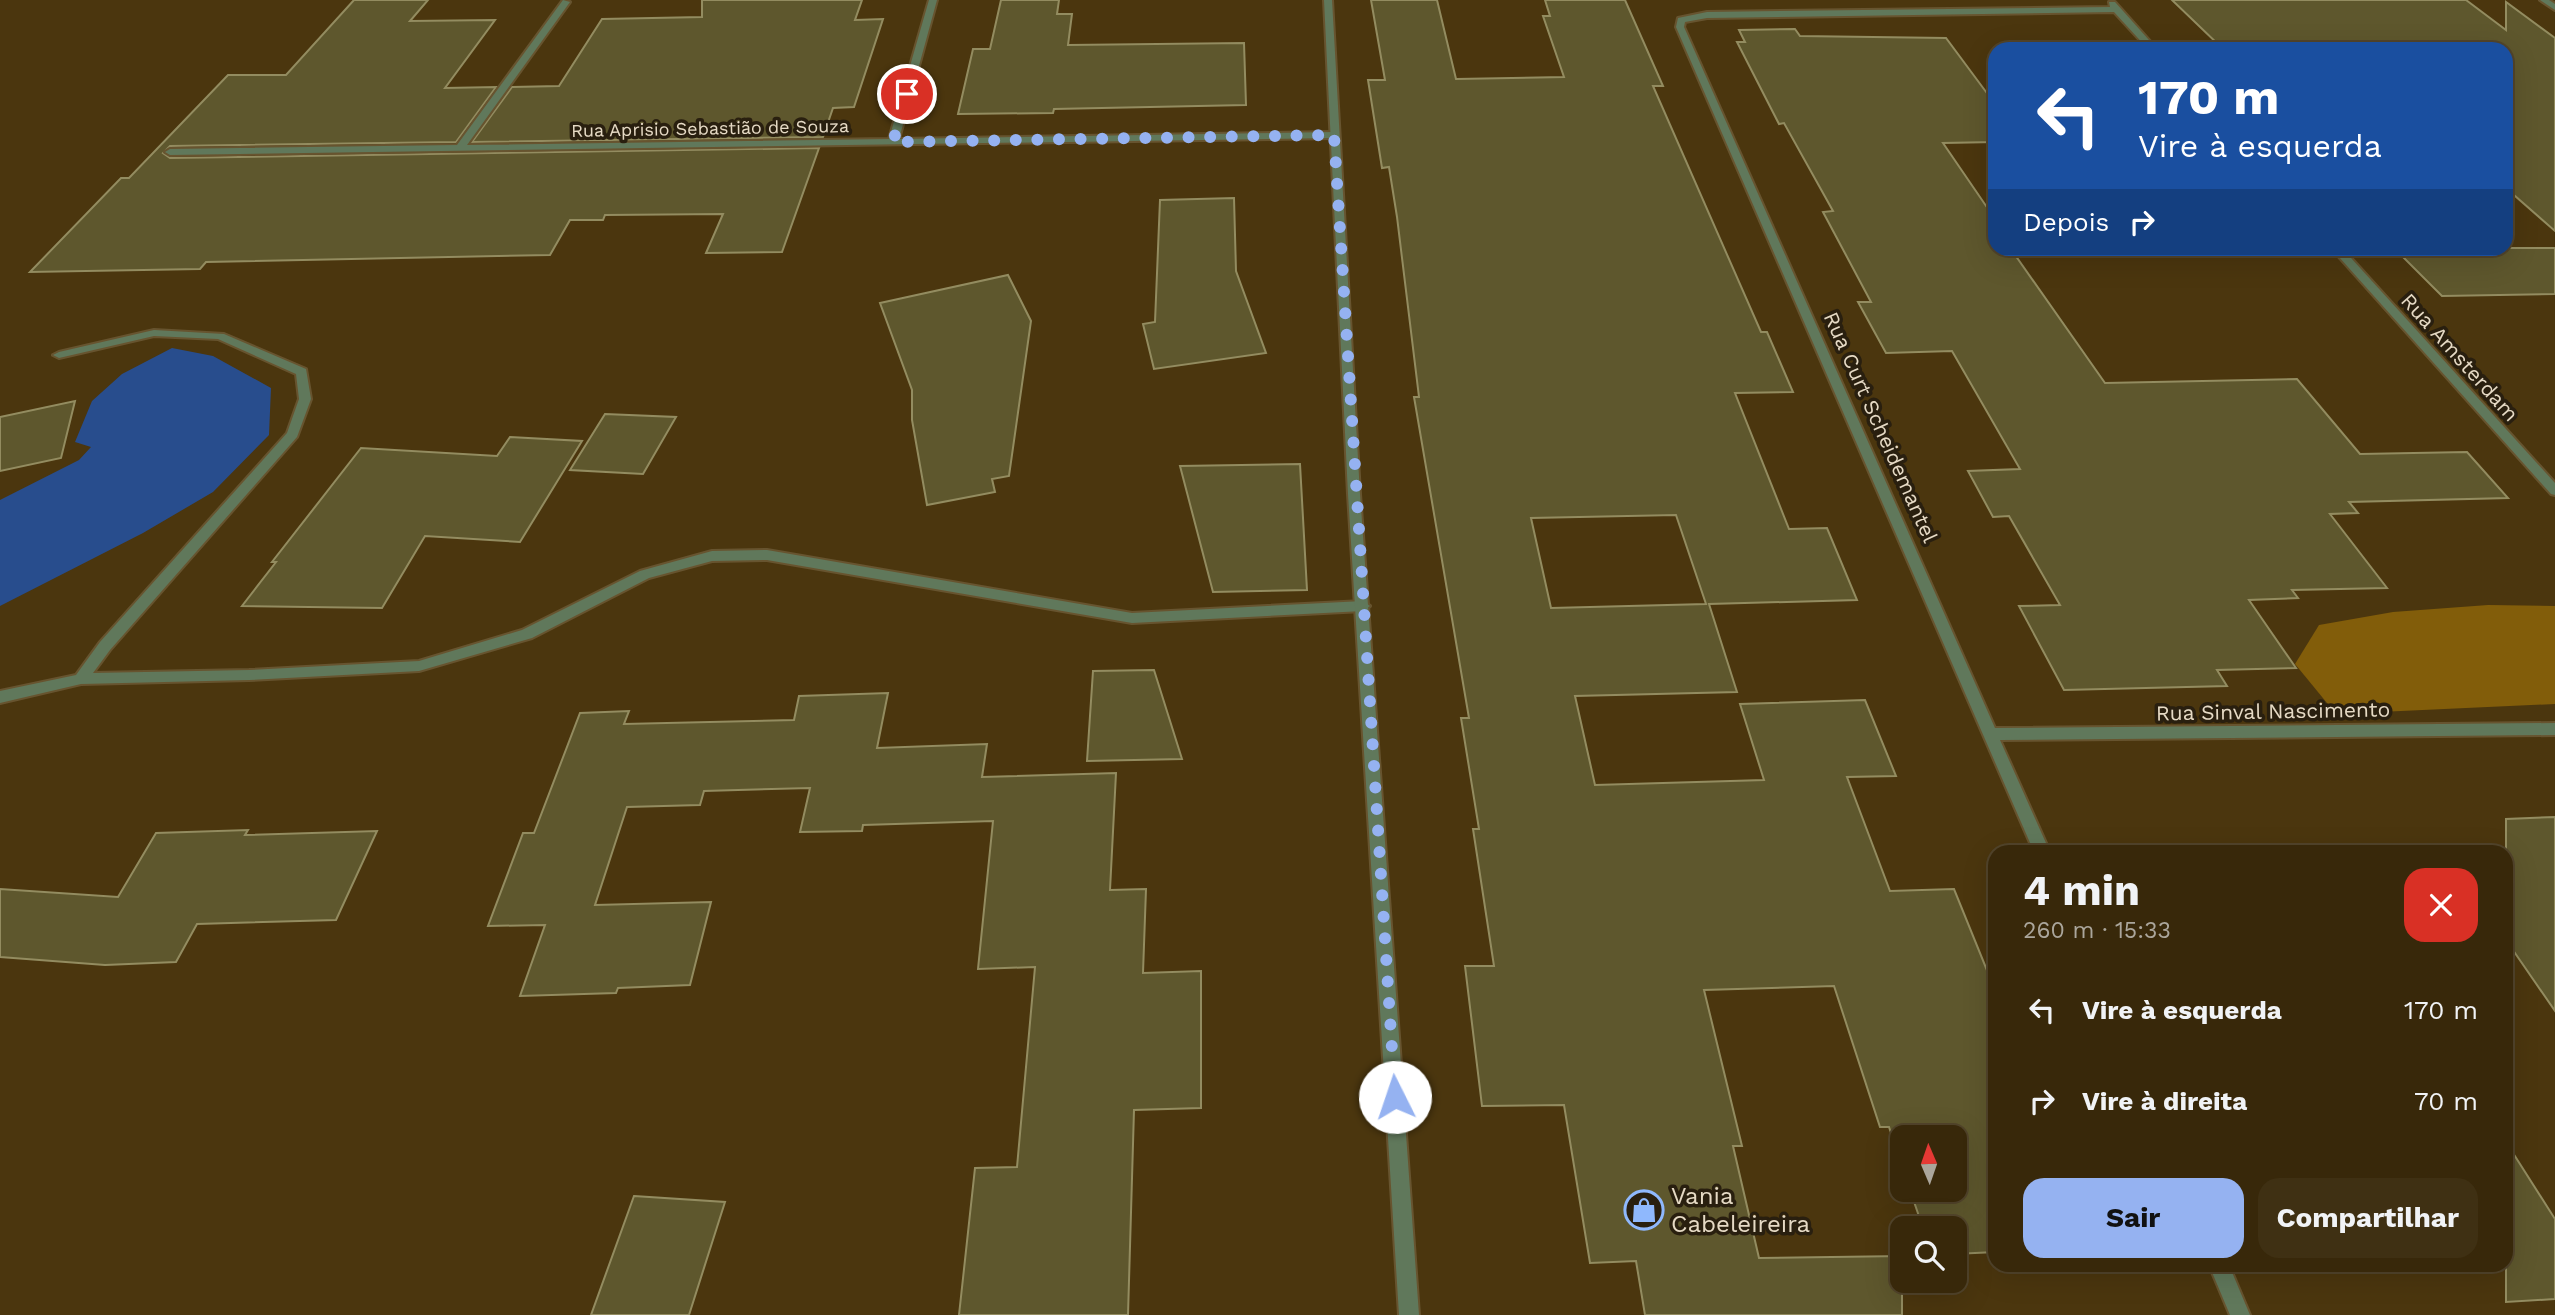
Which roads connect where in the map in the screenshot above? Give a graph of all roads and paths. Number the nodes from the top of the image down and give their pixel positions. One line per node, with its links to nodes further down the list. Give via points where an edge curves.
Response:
1 (933, 0): 10 (street)
2 (1328, 0): 9 (street)
3 (2108, 0): 7 (street)
4 (2544, 0): 6 (street)
5 (566, 2): 11 (street)
6 (2555, 8)
7 (2117, 9): 8 (street); 20 (street, Rua Curt Scheidemantel, via 1720,14 1681,20 1680,27)
8 (2148, 42)
9 (1334, 135): 10 (street, Rua Aprisio Sebastião de Souza); 16 (street)
10 (893, 142): 11 (street, Rua Aprisio Sebastião de Souza)
11 (460, 148): 12 (street, Rua Aprisio Sebastião de Souza)
12 (170, 152)
13 (2343, 256): 15 (street, Rua Amsterdam)
14 (59, 355): 17 (street, via 154,333 220,336 302,372 305,399 293,434)
15 (2555, 491)
16 (1363, 606): 17 (street, via 1132,618 767,555 712,556 645,574 527,634 419,666); 23 (street)
17 (81, 679): 18 (street)
18 (0, 697)
19 (2555, 729): 20 (street, Rua Sinval Nascimento)
20 (1991, 734): 21 (street, Rua Curt Scheidemantel)
21 (2039, 845)
22 (2222, 1272): 24 (street)
23 (1409, 1315)
24 (2240, 1315)

